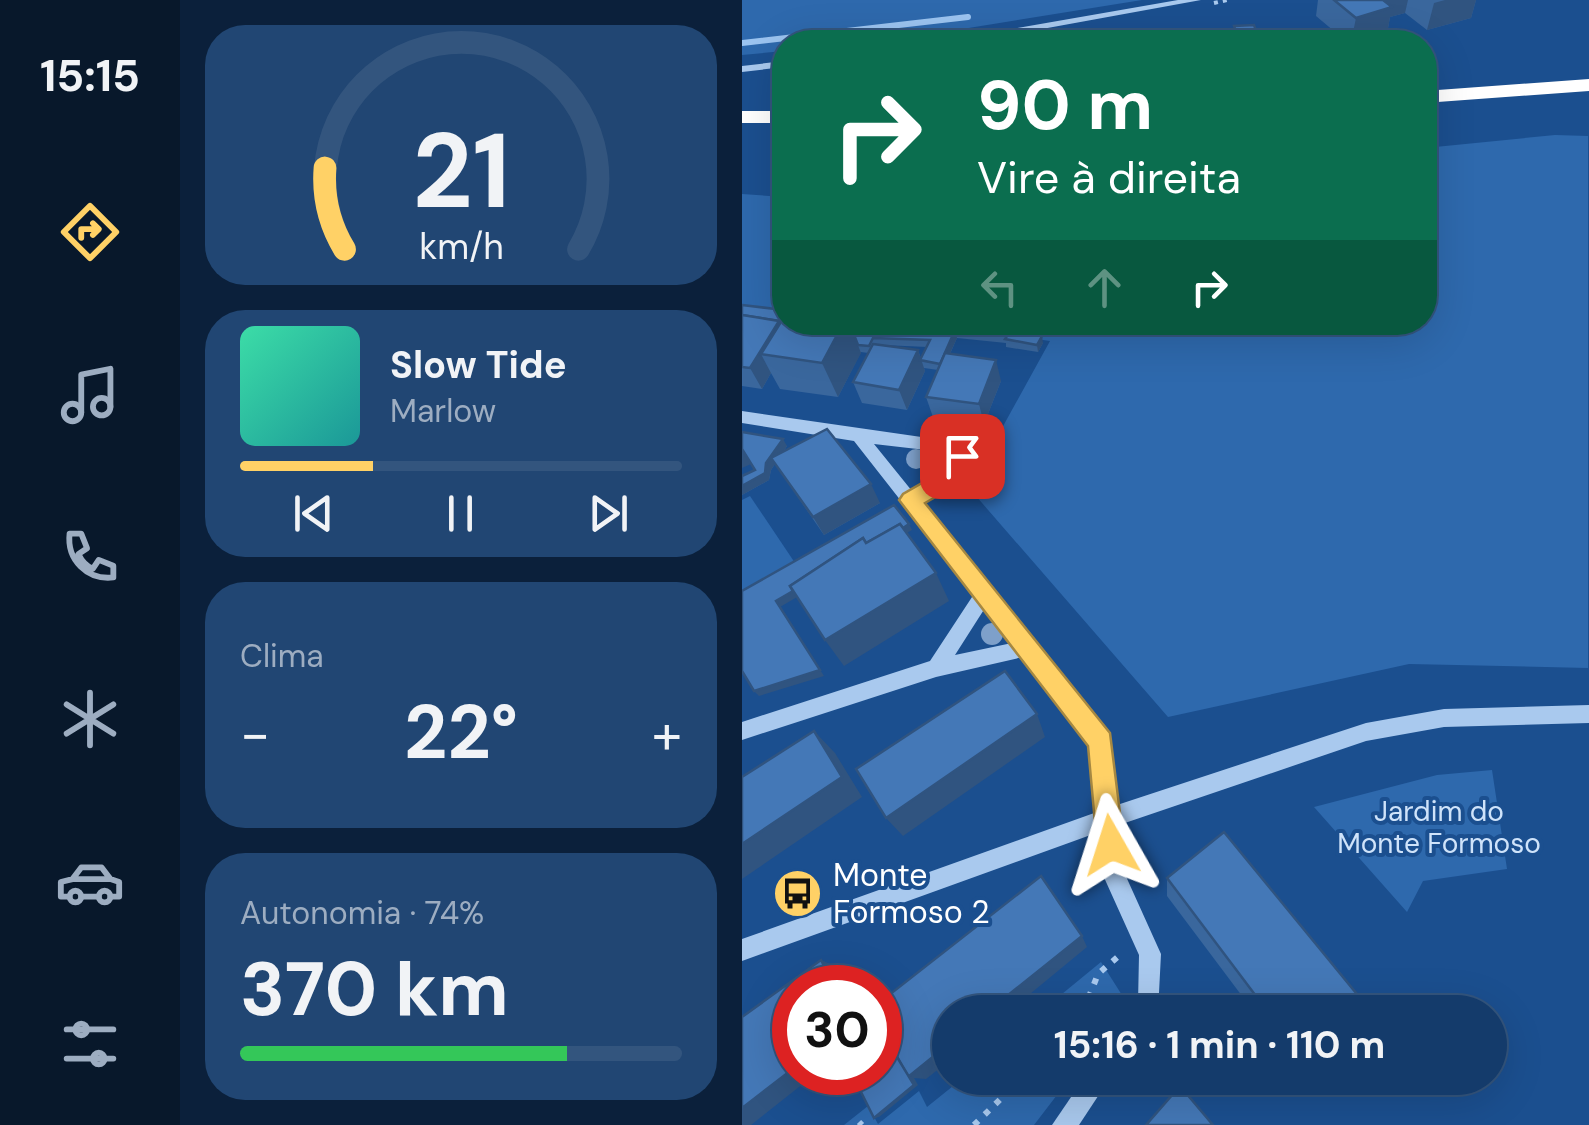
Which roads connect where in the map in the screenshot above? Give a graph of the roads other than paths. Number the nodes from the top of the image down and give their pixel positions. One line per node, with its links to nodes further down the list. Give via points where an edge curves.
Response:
1 (1196, 0): 2 (street)
2 (1024, 30)
3 (772, 65): 5 (street)
4 (1588, 65): 6 (highway)
5 (742, 69)
6 (1437, 76)
7 (1588, 85): 8 (highway)
8 (1437, 96)
9 (772, 117): 10 (highway)
10 (742, 118)
11 (772, 134): 12 (highway)
12 (742, 135)
13 (742, 417): 14 (street)
14 (859, 436): 15 (street); 15 (street, via 956,447 962,456 948,478)
15 (910, 500): 16 (street)
16 (984, 594): 17 (street); 18 (street)
17 (1027, 648): 18 (street); 23 (street, via 1101,741)
18 (936, 668): 22 (street)
19 (1588, 714): 20 (street)
20 (1561, 717): 21 (street); 23 (street, via 1444,718 1366,732)
21 (1588, 729)
22 (742, 731)
23 (1108, 818): 24 (street); 25 (street, via 1114,872 1150,954)
24 (742, 950)
25 (1149, 995)
26 (1086, 1095): 27 (street)
27 (1064, 1125)

